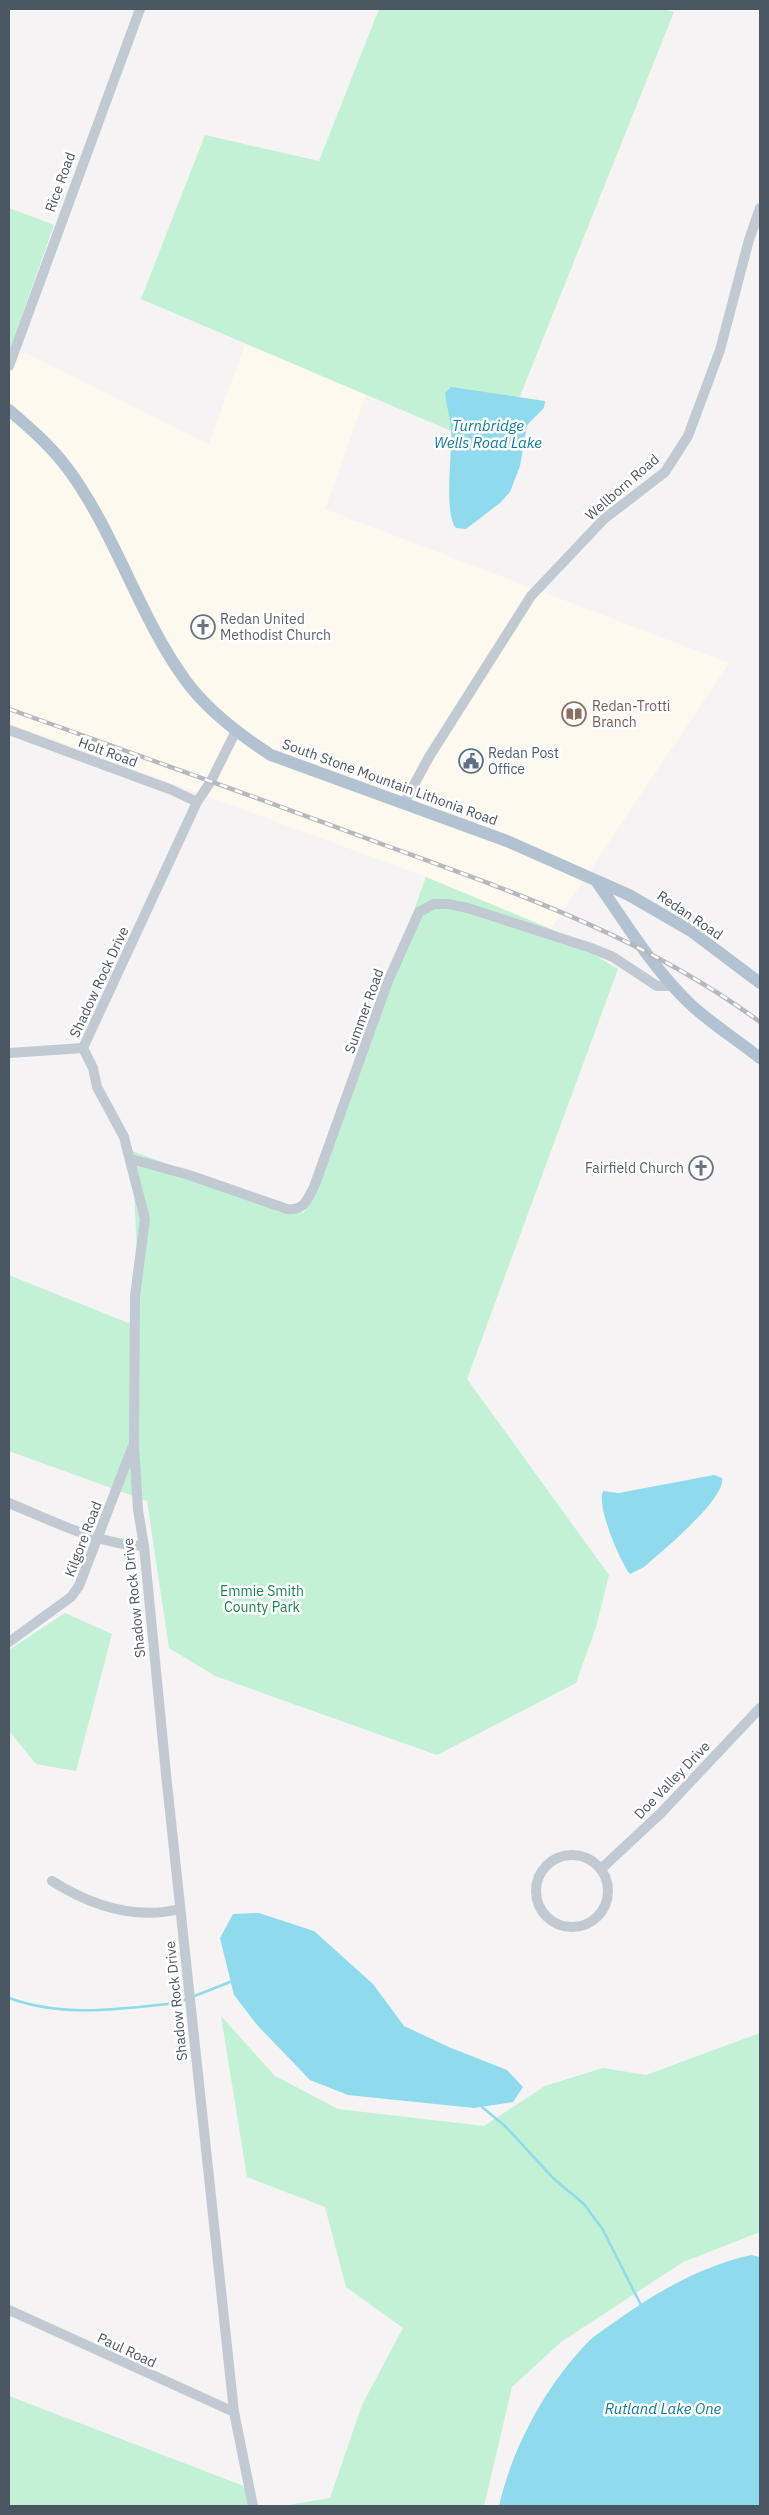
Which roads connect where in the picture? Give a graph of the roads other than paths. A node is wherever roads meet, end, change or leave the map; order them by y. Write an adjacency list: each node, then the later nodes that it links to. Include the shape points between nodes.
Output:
1 (140, 9): 3 (street, Rice Road)
2 (760, 208): 8 (street, Wellborn Road, via 720,350 688,436 665,472 604,519 531,596 429,757)
3 (9, 366)
4 (9, 410): 6 (main road, South Stone Mountain Lithonia Road, via 34,430 68,469 95,513 158,637 186,681)
5 (9, 730): 7 (street, Holt Road)
6 (236, 731): 7 (street, Shadow Rock Drive); 8 (main road, South Stone Mountain Lithonia Road, via 271,755)
7 (197, 802): 12 (street, Shadow Rock Drive)
8 (404, 803): 9 (main road, South Stone Mountain Lithonia Road, via 507,841)
9 (597, 882): 10 (main road, Redan Road, via 629,895 691,931); 11 (main road, South Stone Mountain Lithonia Road)
10 (760, 983)
11 (673, 986): 14 (main road, South Stone Mountain Lithonia Road, via 716,1027); 15 (street, Summer Road, via 657,986 613,957 591,948 468,908 434,904 419,912 401,950 314,1187 303,1207 286,1209 189,1175)
12 (83, 1048): 13 (street); 15 (street, Shadow Rock Drive, via 93,1068 97,1088 124,1136)
13 (9, 1053)
14 (760, 1058)
15 (131, 1159): 16 (street, Shadow Rock Drive, via 146,1219 135,1296)
16 (134, 1444): 18 (street, Kilgore Road); 19 (street, Shadow Rock Drive)
17 (9, 1503): 18 (street)
18 (97, 1539): 19 (street); 20 (street, Kilgore Road, via 82,1580 71,1597)
19 (144, 1546): 24 (street, Shadow Rock Drive)
20 (9, 1642)
21 (760, 1708): 22 (street, Doe Valley Drive, via 661,1813)
22 (601, 1869): 22 (street, via 592,1860 569,1854 547,1864 536,1888 541,1910 559,1925 583,1926 594,1920 607,1900 608,1888)
23 (52, 1881): 24 (street, via 103,1905 134,1912 160,1914)
24 (180, 1909): 26 (street, Shadow Rock Drive)
25 (9, 2310): 26 (street, Paul Road)
26 (234, 2412): 27 (street, Shadow Rock Drive)
27 (253, 2506)

